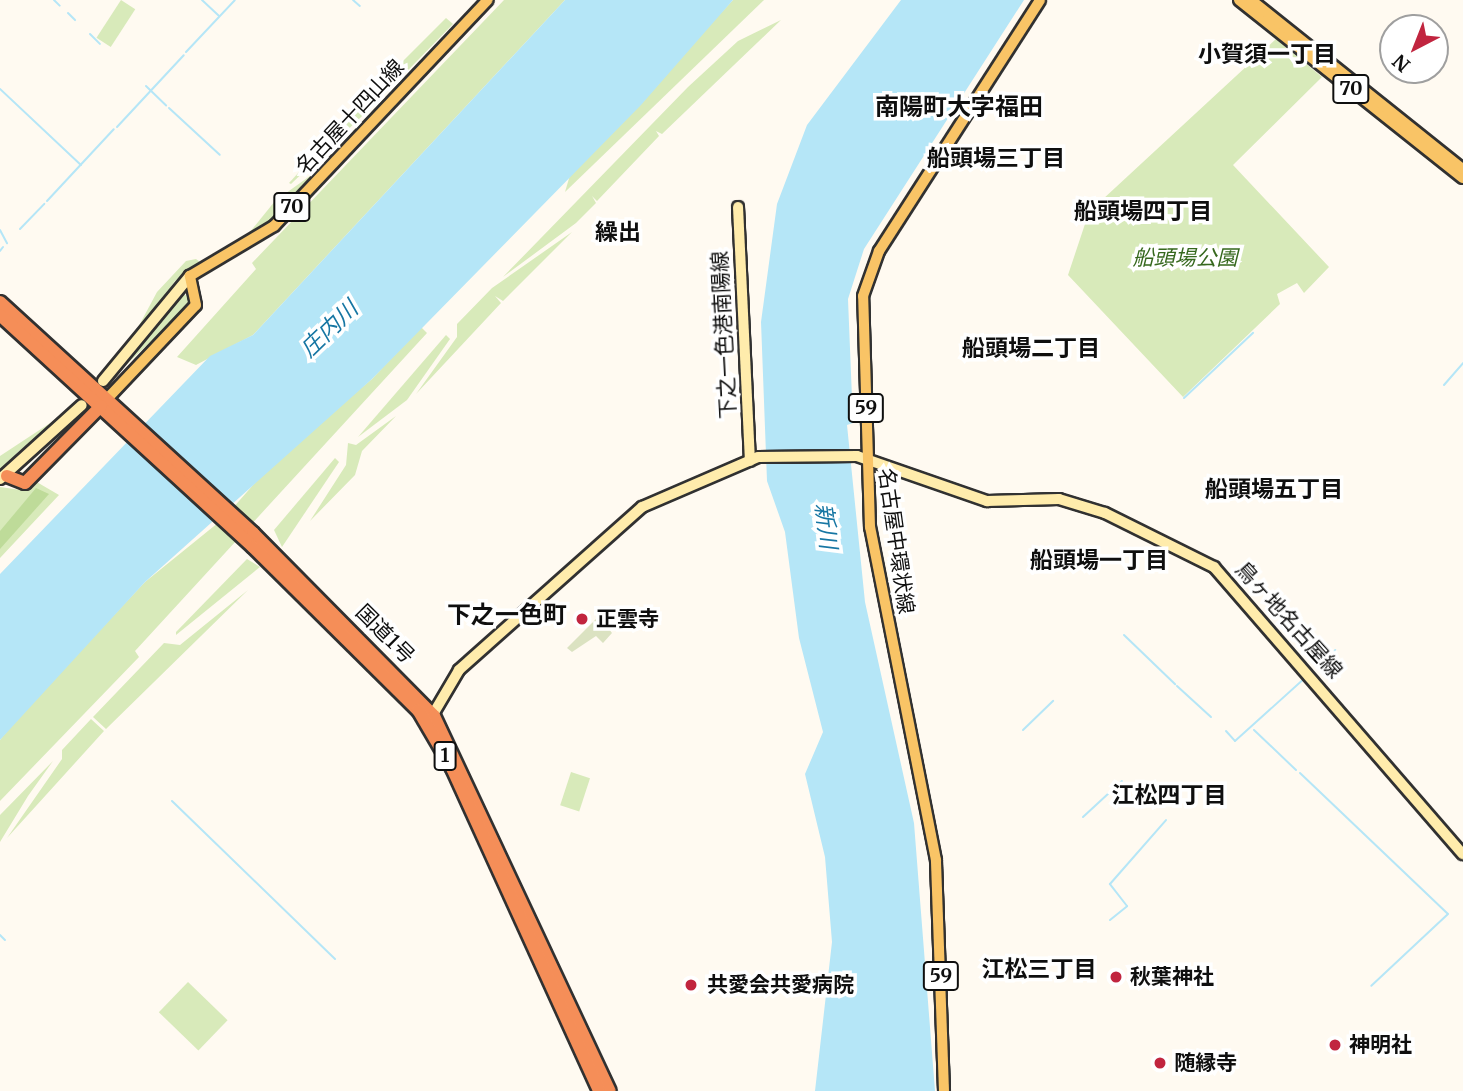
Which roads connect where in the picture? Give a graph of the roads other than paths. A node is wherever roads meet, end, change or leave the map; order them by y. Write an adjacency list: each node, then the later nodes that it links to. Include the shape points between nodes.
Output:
1 (488, 0): 8 (main road, 名古屋十四山線 / 70, via 274,226)
2 (1040, 0): 15 (main road, 名古屋中環状線 / 59, via 954,129 866,279 860,341)
3 (1239, 0): 6 (main road, 70)
4 (1251, 0): 5 (main road, 70)
5 (1463, 169)
6 (1463, 178)
7 (738, 207): 16 (main road, 下之一色港南陽線)
8 (190, 276): 12 (main road); 14 (main road, via 196,305)
9 (0, 302): 11 (highway, 国道1号 / 1)
10 (0, 316): 11 (highway, 国道1号 / 1)
11 (46, 350): 14 (highway, 国道1号 / 1)
12 (103, 381)
13 (82, 405): 17 (main road)
14 (108, 406): 17 (highway, via 25,483); 18 (highway, 国道1号 / 1, via 272,558)
15 (861, 456): 16 (main road, 鳥ヶ地名古屋線); 19 (main road, 鳥ヶ地名古屋線, via 987,501 1055,499 1105,513 1214,567); 22 (main road, 名古屋中環状線 / 59, via 870,527 936,860)
16 (754, 459): 18 (main road, 鳥ヶ地名古屋線, via 642,507 459,670)
17 (4, 478)
18 (430, 720): 20 (highway, 国道1号 / 1); 21 (highway, 国道1号 / 1)
19 (1463, 854)
20 (599, 1091)
21 (610, 1091)
22 (944, 1091)

